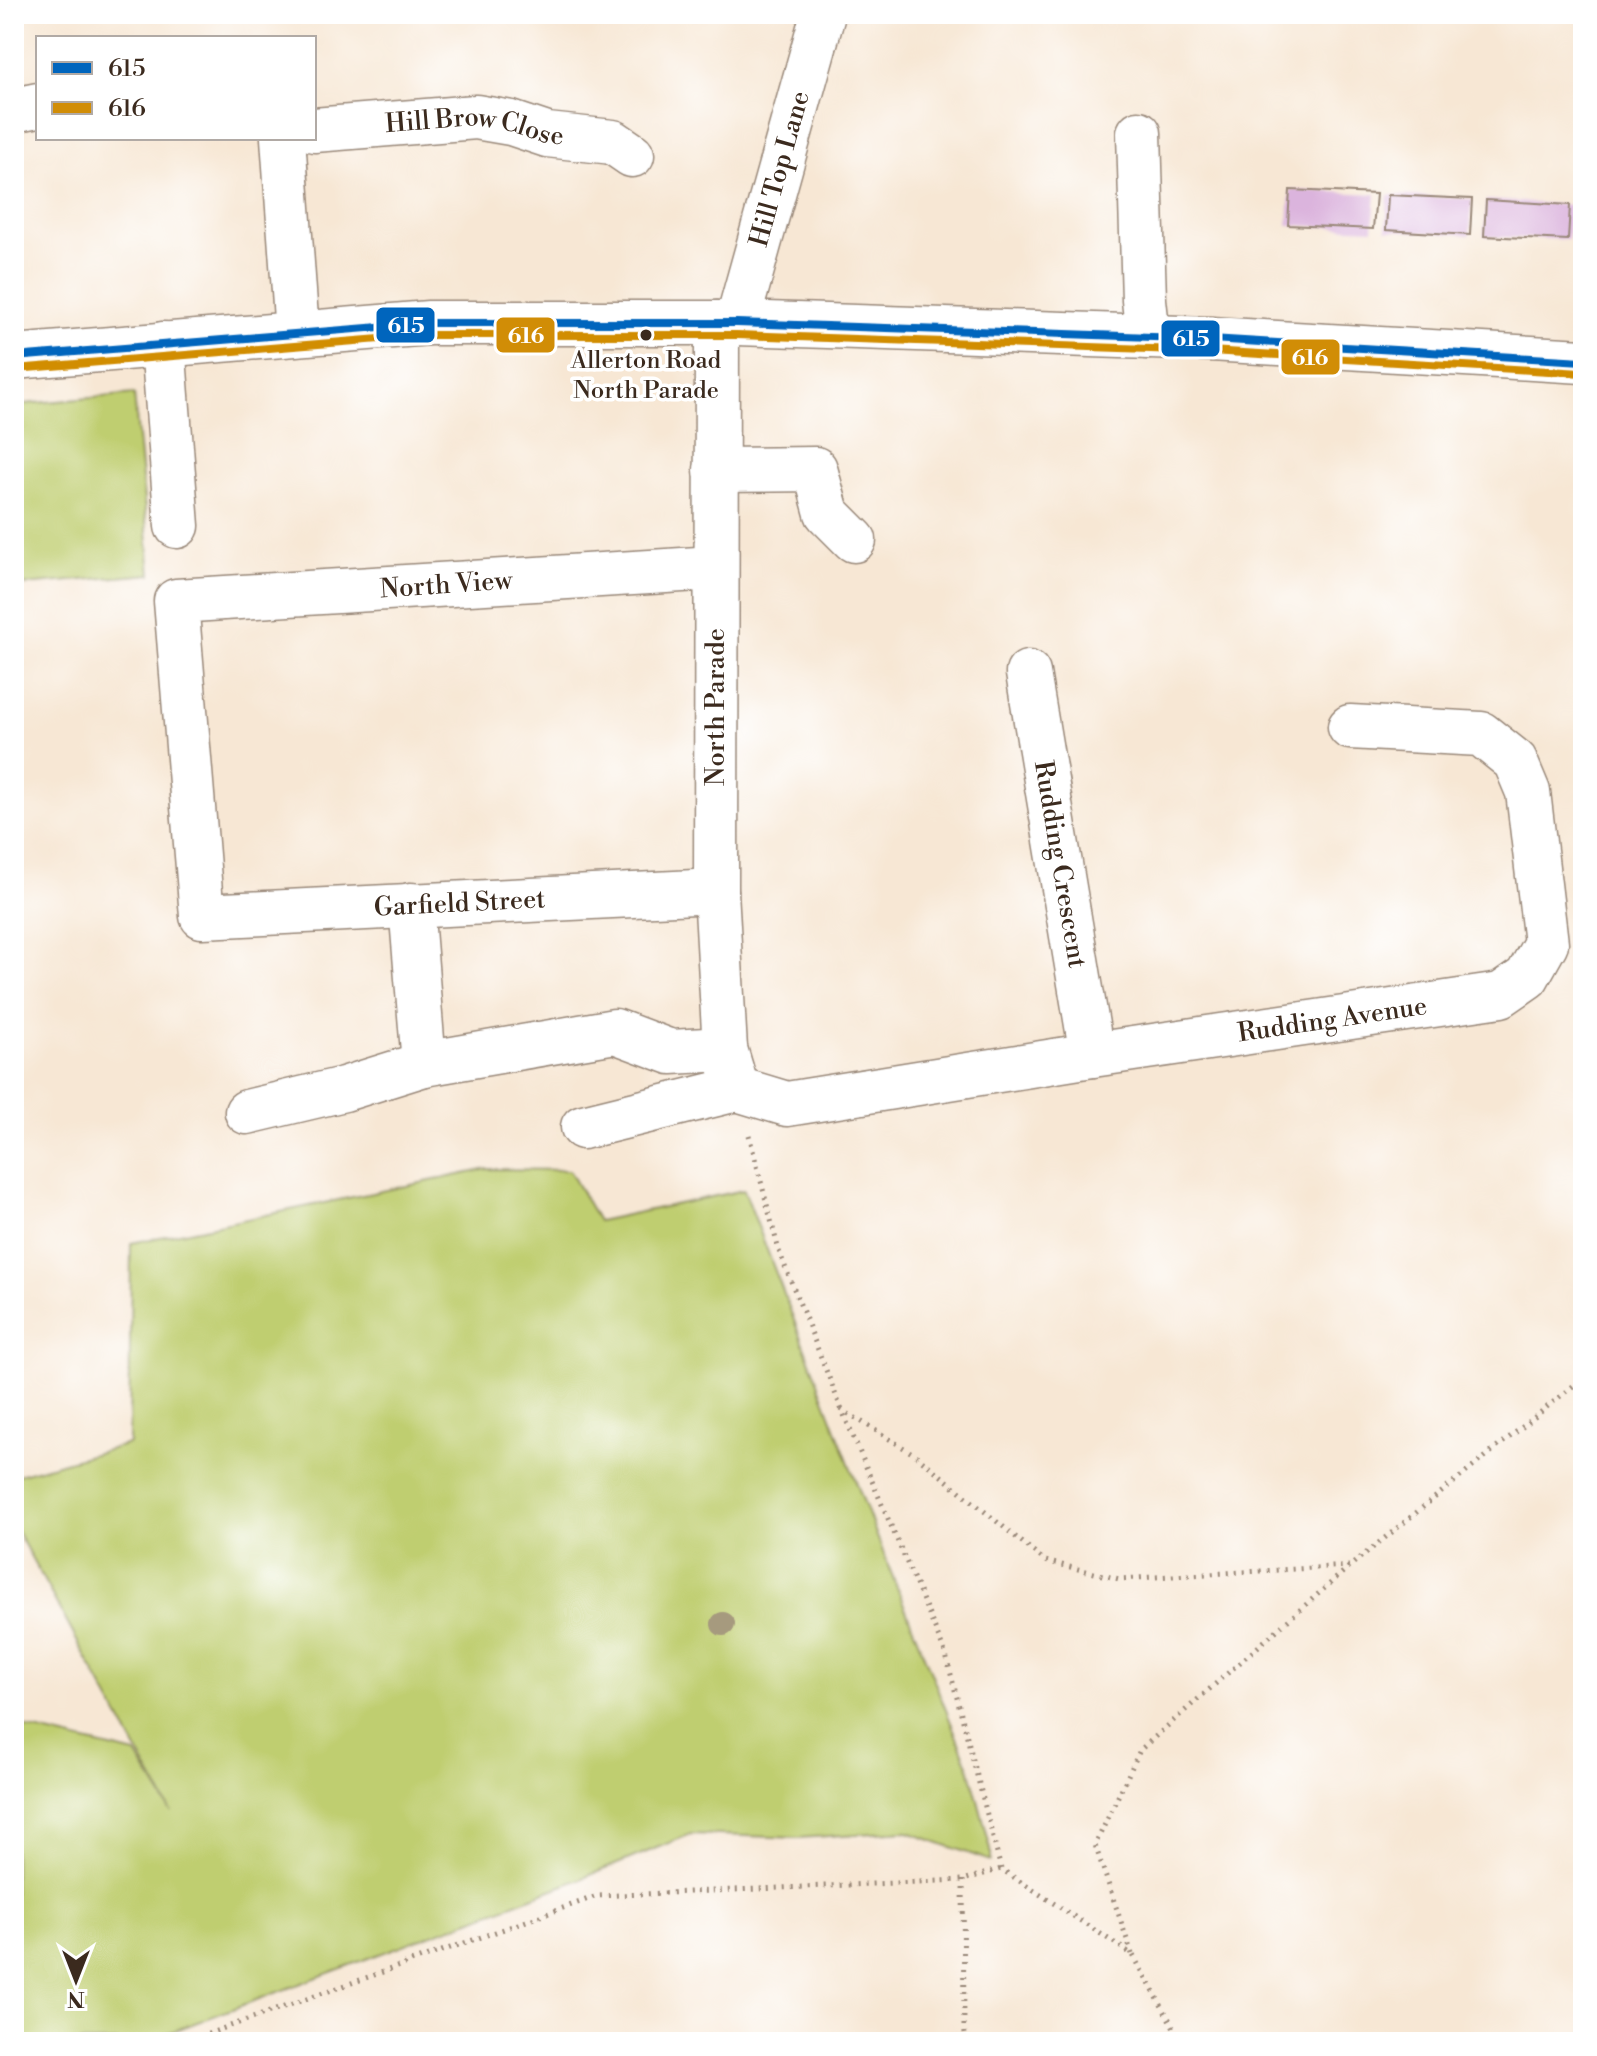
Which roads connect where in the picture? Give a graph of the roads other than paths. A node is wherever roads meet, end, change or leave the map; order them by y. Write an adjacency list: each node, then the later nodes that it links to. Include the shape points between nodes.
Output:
1 (823, 14): 8 (street, Hill Top Lane)
2 (36, 105): 3 (street)
3 (14, 110)
4 (316, 130): 7 (street, Hill Brow Close, via 476,117 547,135 613,142)
5 (1139, 133): 10 (street)
6 (283, 140): 9 (street)
7 (632, 155)
8 (727, 323): 9 (street, via 429,323); 10 (street); 14 (street, North Parade)
9 (297, 333): 11 (street)
10 (1148, 337): 13 (street)
11 (163, 344): 12 (street); 15 (street)
12 (14, 357)
13 (1583, 361)
14 (716, 470): 16 (street, via 815,469 827,513); 17 (street, North Parade)
15 (177, 526)
16 (854, 540)
17 (715, 568): 20 (street, North Parade); 22 (street, North View, via 176,601)
18 (1028, 673): 23 (street, Rudding Crescent)
19 (1350, 727): 23 (street, Rudding Avenue, via 1481,734 1515,761 1528,792 1546,943 1527,977 1501,995)
20 (716, 891): 21 (street, Garfield Street); 25 (street, North Parade)
21 (411, 905): 22 (street, Garfield Street); 24 (street)
22 (202, 916)
23 (1092, 1055): 25 (street, Rudding Avenue, via 787,1104)
24 (424, 1064): 25 (street, via 615,1031); 26 (street)
25 (731, 1069): 27 (street)
26 (247, 1112)
27 (583, 1127)

